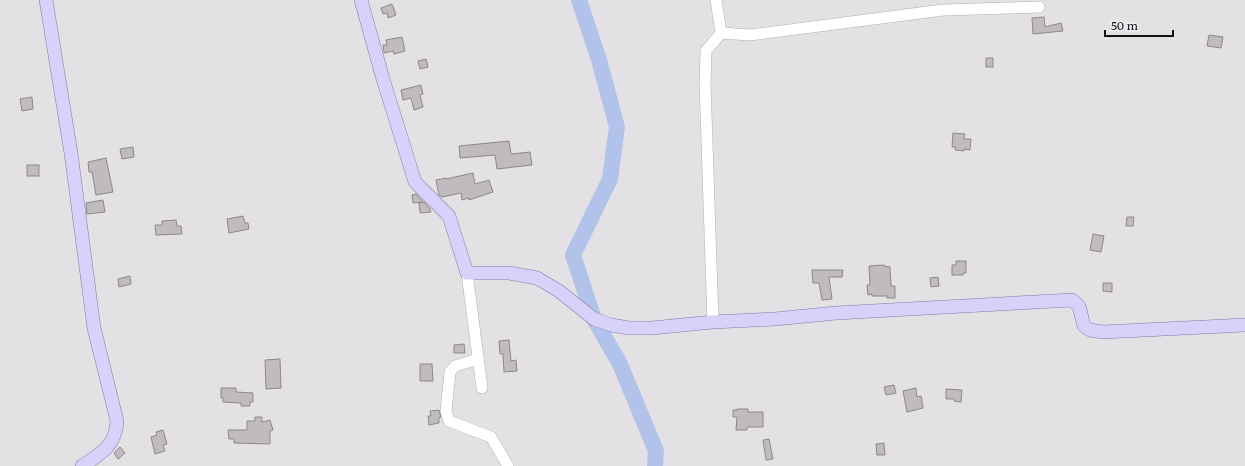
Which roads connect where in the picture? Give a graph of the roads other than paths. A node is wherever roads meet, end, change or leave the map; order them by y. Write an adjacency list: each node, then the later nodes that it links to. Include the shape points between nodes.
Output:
1 (46, 0): 11 (main road, via 71,153 94,328 117,421 114,438 109,445 97,457)
2 (361, 0): 6 (main road, via 415,182 449,216)
3 (716, 0): 5 (street)
4 (1039, 7): 5 (street, via 943,10 750,35)
5 (721, 33): 7 (street, via 706,51)
6 (467, 273): 7 (main road, via 509,273 537,278 559,291 594,319 611,325 652,328); 9 (street)
7 (713, 322): 8 (main road, via 1072,300 1079,306 1084,326 1090,330 1103,332)
8 (1245, 325)
9 (478, 359): 10 (street); 12 (street, via 455,366 450,372 446,411 448,420 491,438)
10 (482, 388)
11 (82, 466)
12 (508, 466)

